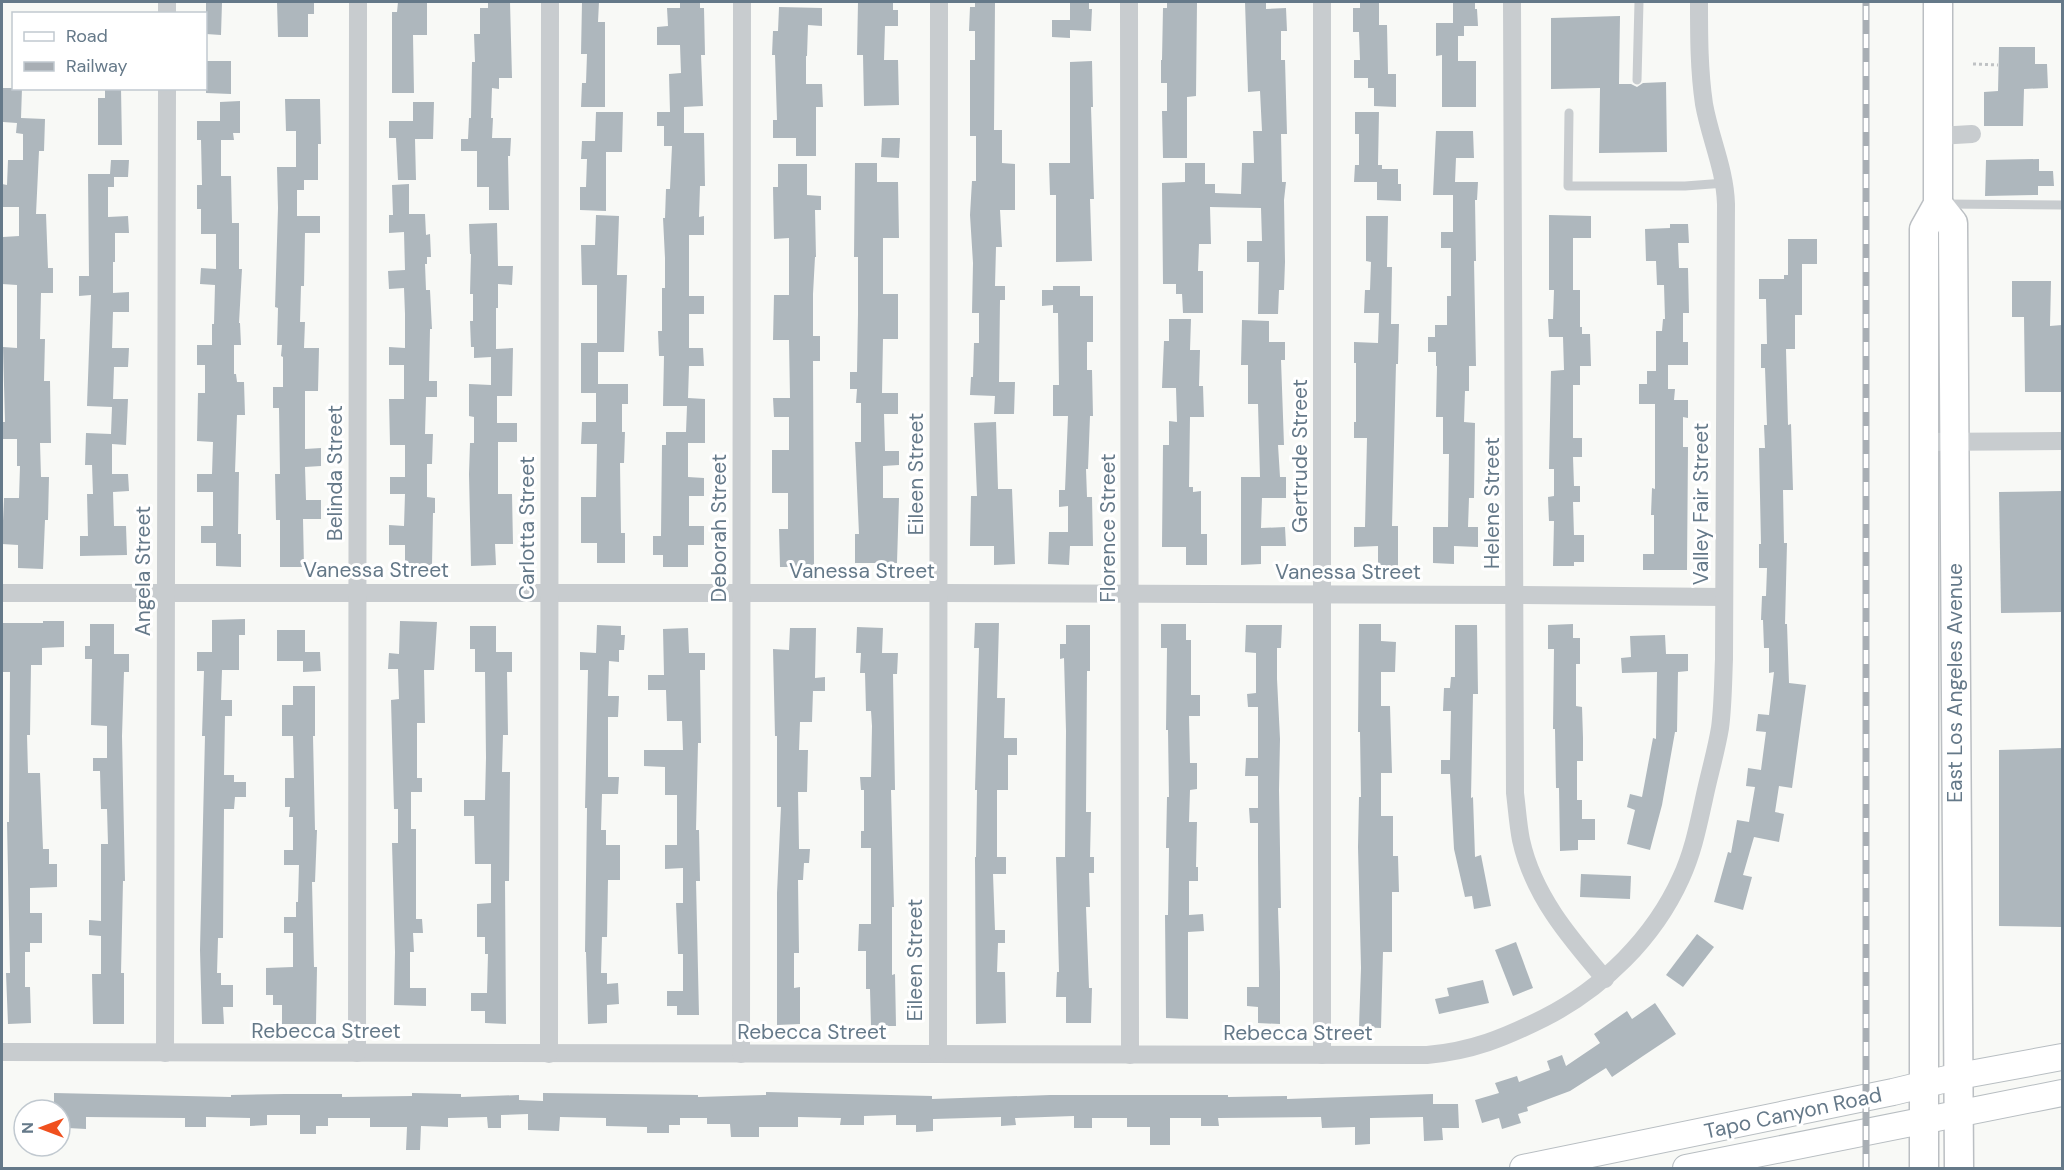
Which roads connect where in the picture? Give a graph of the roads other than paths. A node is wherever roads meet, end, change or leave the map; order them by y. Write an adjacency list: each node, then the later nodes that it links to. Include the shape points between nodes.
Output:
1 (358, 2): 24 (street, Belinda Street)
2 (550, 2): 25 (street, Carlotta Street)
3 (742, 2): 26 (street, Deborah Street)
4 (939, 2): 27 (street, Eileen Street)
5 (1129, 2): 28 (street, Florence Street)
6 (1322, 2): 29 (street, Gertrude Street)
7 (1512, 2): 30 (street, Helene Street)
8 (1639, 2): 11 (lane)
9 (1699, 2): 16 (street, Valley Fair Street, via 1705,105)
10 (1938, 2): 15 (main road, East Los Angeles Avenue)
11 (1637, 80)
12 (166, 90): 22 (street, Angela Street)
13 (1569, 112): 16 (lane, via 1568,186)
14 (1972, 134): 15 (street)
15 (1938, 136): 17 (main road, East Los Angeles Avenue)
16 (1725, 183): 31 (street, Valley Fair Street)
17 (1938, 204): 18 (lane); 20 (main road, East Los Angeles Avenue, via 1924,229); 21 (main road, East Los Angeles Avenue, via 1953,223)
18 (2062, 205)
19 (2062, 441): 21 (street)
20 (1923, 442): 21 (street); 43 (main road, East Los Angeles Avenue)
21 (1954, 442): 42 (main road, East Los Angeles Avenue)
22 (166, 592): 23 (street, Vanessa Street); 24 (street, Vanessa Street); 34 (street, Angela Street)
23 (2, 593)
24 (358, 593): 25 (street, Vanessa Street); 35 (street, Belinda Street)
25 (550, 593): 26 (street, Vanessa Street); 36 (street, Carlotta Street)
26 (741, 593): 27 (street, Vanessa Street); 37 (street, Deborah Street)
27 (939, 593): 28 (street, Vanessa Street); 38 (street, Eileen Street)
28 (1130, 594): 29 (street, Vanessa Street); 39 (street, Florence Street)
29 (1322, 595): 30 (street, Vanessa Street); 40 (street, Gertrude Street)
30 (1515, 595): 31 (street, Vanessa Street); 32 (street, Helene Street, via 1515,793 1522,841 1548,906)
31 (1723, 597): 32 (street, Valley Fair Street, via 1720,726 1695,843 1681,879 1658,918)
32 (1605, 979): 40 (street, Rebecca Street, via 1551,1015 1480,1046 1427,1055)
33 (2, 1052): 34 (street, Rebecca Street)
34 (165, 1053): 35 (street, Rebecca Street)
35 (357, 1053): 36 (street, Rebecca Street)
36 (549, 1054): 37 (street, Rebecca Street)
37 (741, 1054): 38 (street, Rebecca Street)
38 (938, 1054): 39 (street, Rebecca Street)
39 (1130, 1055): 40 (street, Rebecca Street)
40 (1322, 1055)
41 (2062, 1057): 42 (main road, Tapo Canyon Road)
42 (1959, 1076): 43 (main road, Tapo Canyon Road); 45 (main road, East Los Angeles Avenue)
43 (1923, 1085): 46 (main road, East Los Angeles Avenue); 47 (main road, Tapo Canyon Road)
44 (2062, 1093): 45 (main road, Tapo Canyon Road)
45 (1959, 1113): 46 (main road, Tapo Canyon Road); 50 (main road, East Los Angeles Avenue)
46 (1923, 1120): 48 (main road, Tapo Canyon Road); 49 (main road, East Los Angeles Avenue)
47 (1523, 1168)
48 (1686, 1168)
49 (1924, 1168)
50 (1959, 1168)

